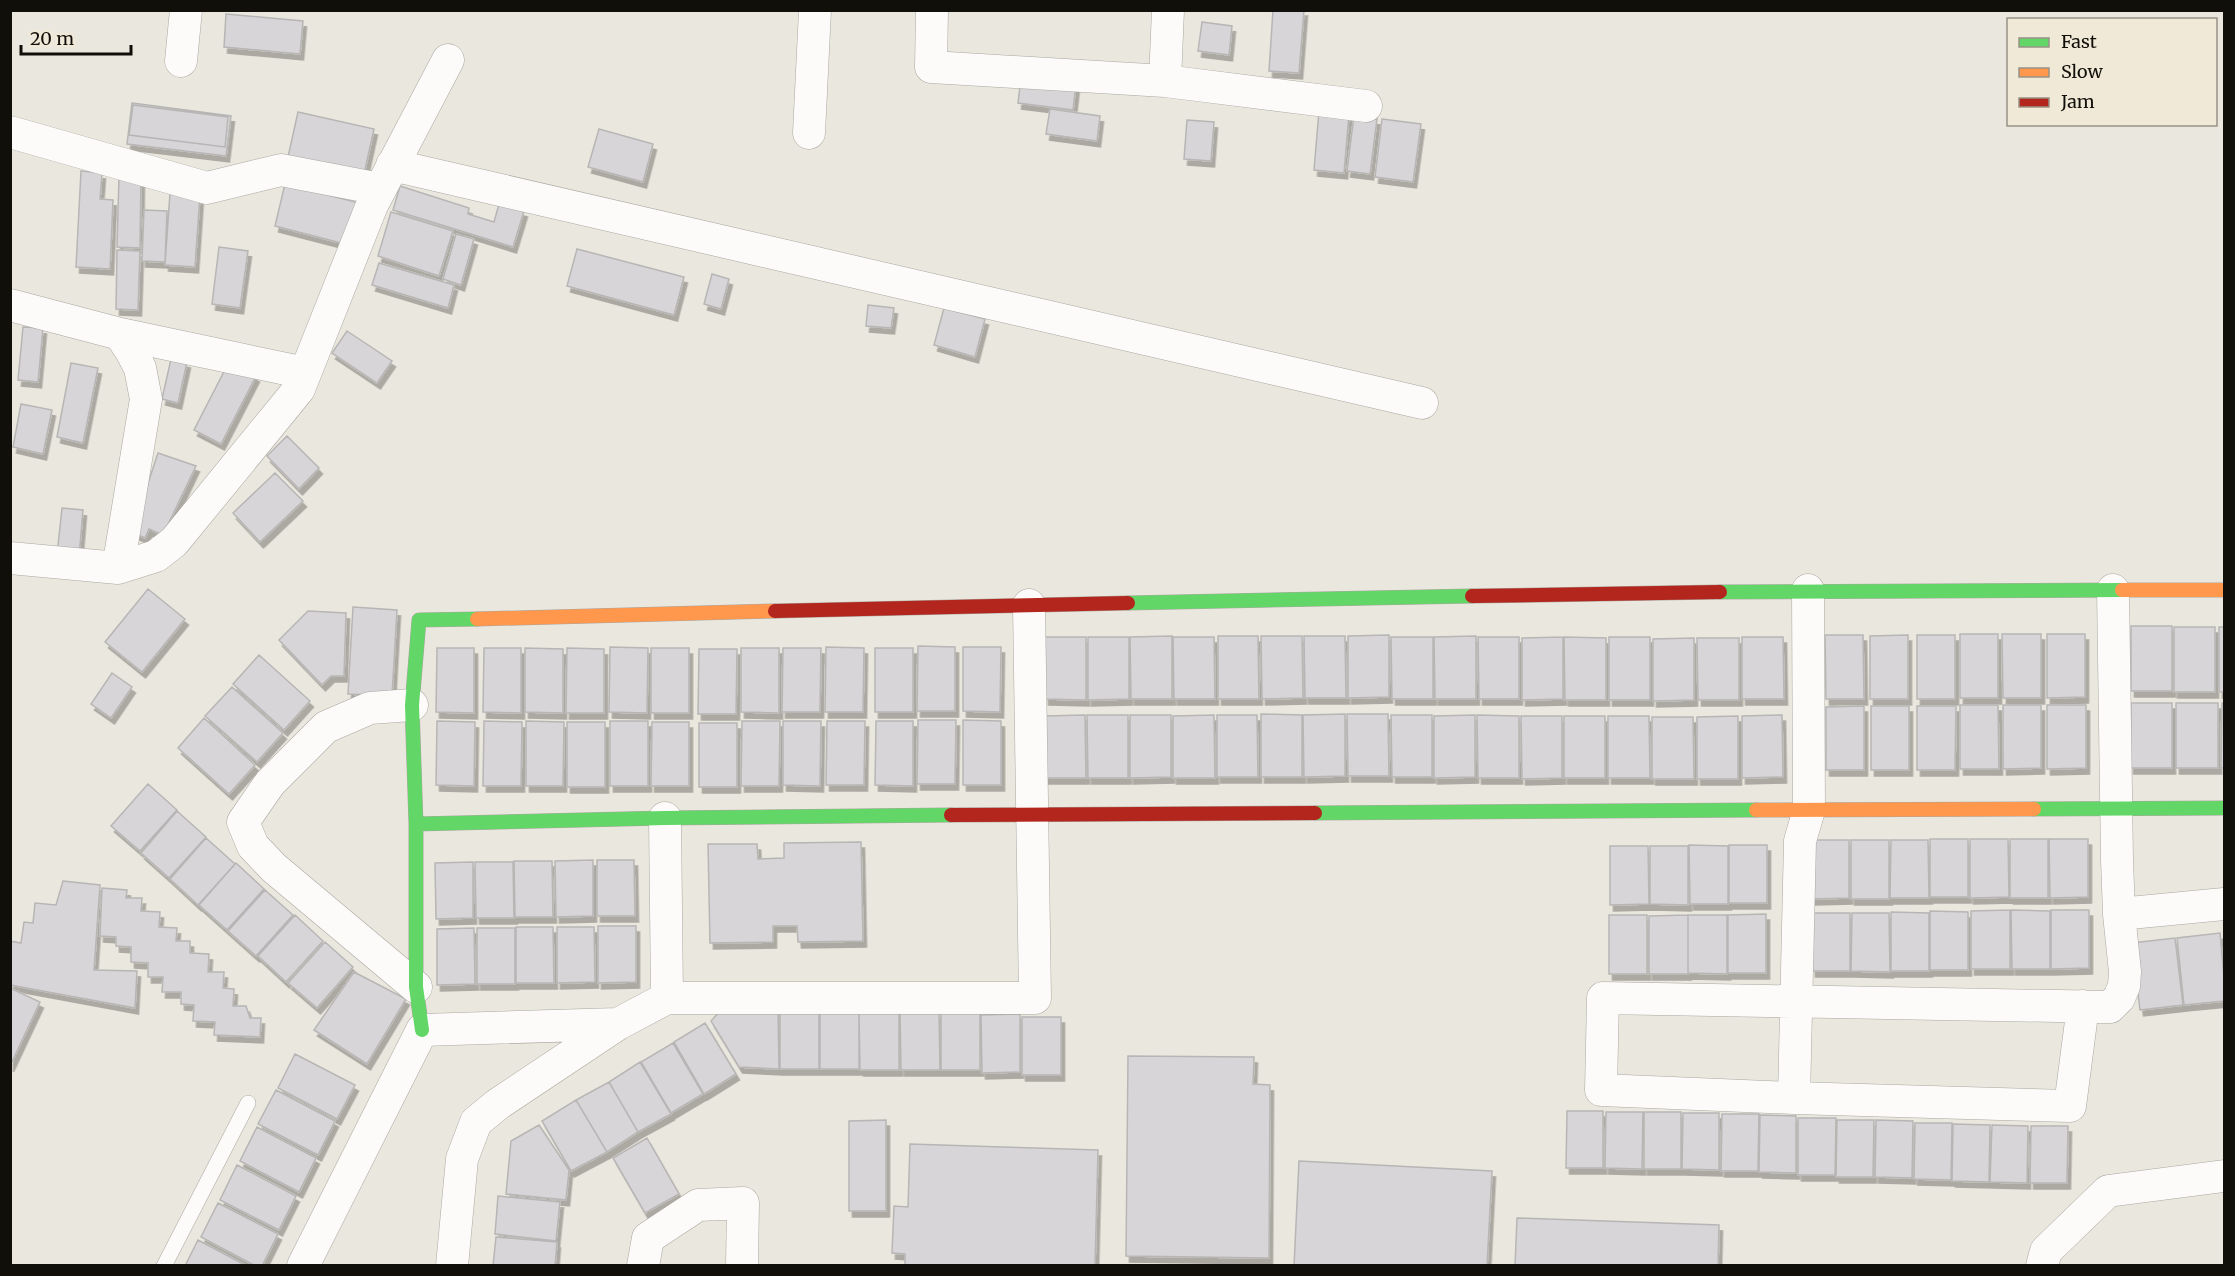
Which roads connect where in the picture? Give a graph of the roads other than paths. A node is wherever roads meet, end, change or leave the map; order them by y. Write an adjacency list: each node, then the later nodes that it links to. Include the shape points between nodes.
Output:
1 (186, 10): 6 (street)
2 (815, 10): 10 (street)
3 (932, 10): 7 (street, via 931,67)
4 (1168, 10): 7 (street)
5 (448, 60): 11 (street)
6 (181, 62)
7 (1165, 81): 8 (street)
8 (1366, 106)
9 (10, 132): 11 (street, via 207,188 281,170)
10 (809, 133)
11 (386, 177): 14 (street); 15 (street)
12 (10, 305): 13 (street)
13 (120, 334): 14 (street); 17 (street, via 140,368 146,399)
14 (305, 373): 17 (street, via 299,389 174,542 156,556)
15 (1422, 403)
16 (10, 558): 17 (street)
17 (118, 568)
18 (1808, 590): 19 (street); 21 (street); 25 (street)
19 (2113, 590): 20 (street); 23 (street)
20 (2224, 590)
21 (1029, 605): 22 (street, via 418,620); 26 (street)
22 (412, 705): 28 (street); 31 (street, via 370,708 326,727 270,783 243,822 253,846 274,868)
23 (2116, 808): 24 (street); 25 (street); 30 (street)
24 (2224, 808)
25 (1809, 810): 26 (street); 33 (street, via 1800,841)
26 (1033, 814): 27 (street); 32 (street, via 1035,998)
27 (665, 818): 28 (street); 32 (street)
28 (417, 825): 31 (street)
29 (2224, 904): 30 (street)
30 (2119, 914): 34 (street, via 2124,986 2110,1007)
31 (416, 987): 36 (street)
32 (667, 998): 35 (street)
33 (1796, 1002): 34 (street); 37 (street); 37 (street, via 1603,998 1601,1090)
34 (2083, 1006): 37 (street, via 2070,1106)
35 (618, 1024): 36 (street); 42 (street, via 476,1122 462,1160)
36 (422, 1029): 41 (street)
37 (1794, 1098)
38 (248, 1103): 40 (lane)
39 (2224, 1176): 45 (street, via 2108,1191 2046,1251)
40 (164, 1266)
41 (303, 1266)
42 (452, 1266)
43 (643, 1266): 44 (street, via 648,1238 698,1205 743,1203)
44 (742, 1266)
45 (2042, 1266)

